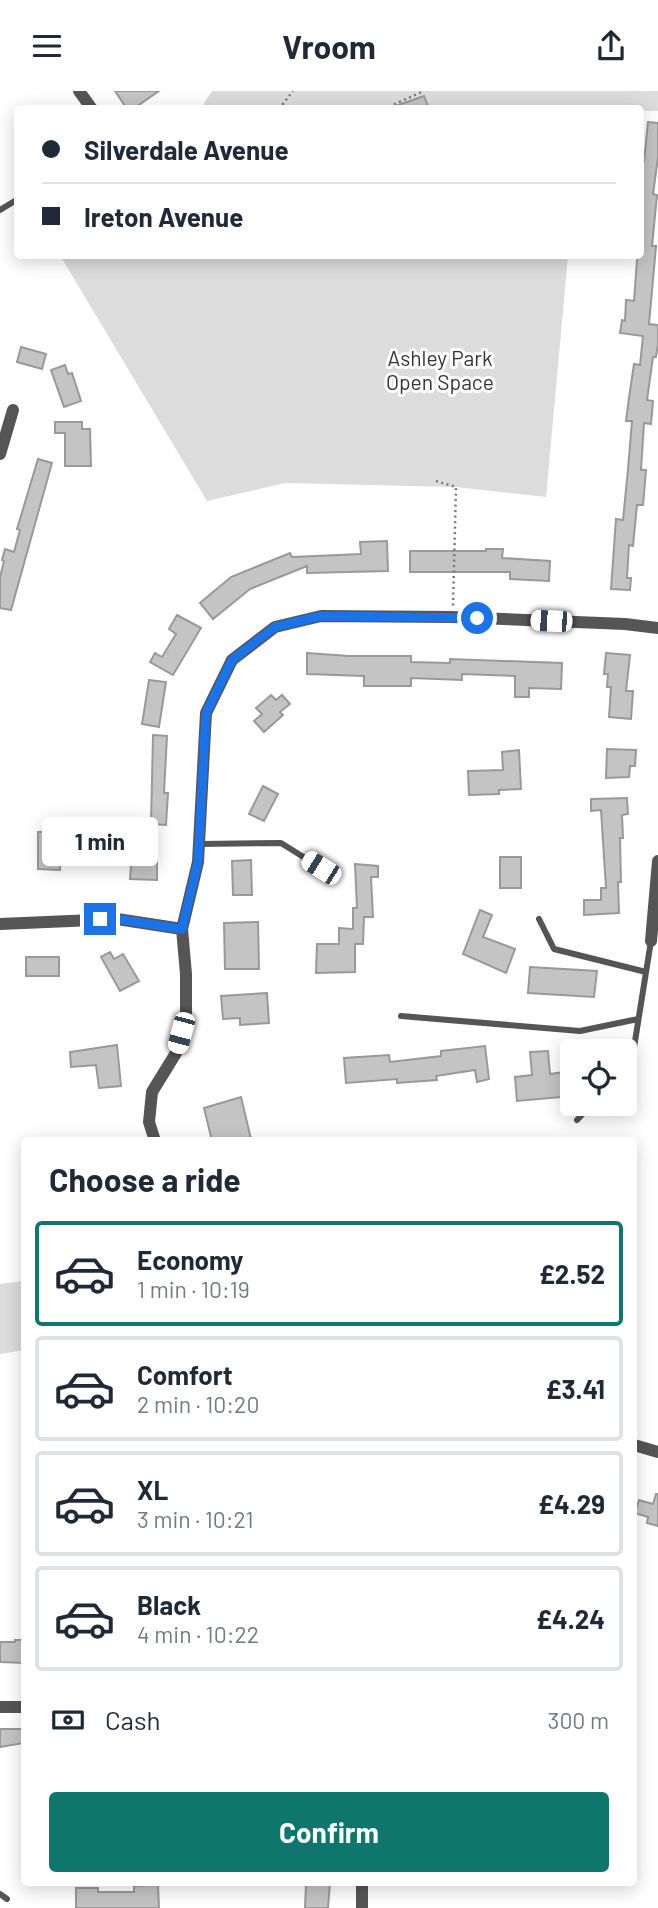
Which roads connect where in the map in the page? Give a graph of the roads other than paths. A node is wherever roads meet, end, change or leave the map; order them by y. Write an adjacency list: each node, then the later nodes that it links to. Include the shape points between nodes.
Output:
1 (13, 410): 2 (street)
2 (0, 454)
3 (658, 628): 4 (street, via 452,617 321,616 275,627 232,660 206,713)
4 (200, 844): 6 (lane, via 281,843); 10 (street)
5 (658, 861): 7 (street)
6 (321, 868)
7 (656, 904): 11 (street)
8 (539, 919): 12 (lane, via 554,949)
9 (0, 924): 10 (street, via 117,919)
10 (182, 929): 18 (street, via 186,1013 176,1052 152,1092 149,1122)
11 (651, 941): 12 (lane)
12 (646, 972): 14 (lane)
13 (401, 1016): 14 (lane, via 580,1031)
14 (638, 1019): 15 (lane)
15 (635, 1039)
16 (581, 1116): 17 (lane)
17 (577, 1120)
18 (154, 1137)
19 (637, 1446): 20 (street)
20 (658, 1452)
21 (0, 1707): 22 (street)
22 (21, 1707)
23 (362, 1886): 26 (street)
24 (0, 1894): 25 (lane)
25 (7, 1899)
26 (362, 1908)

